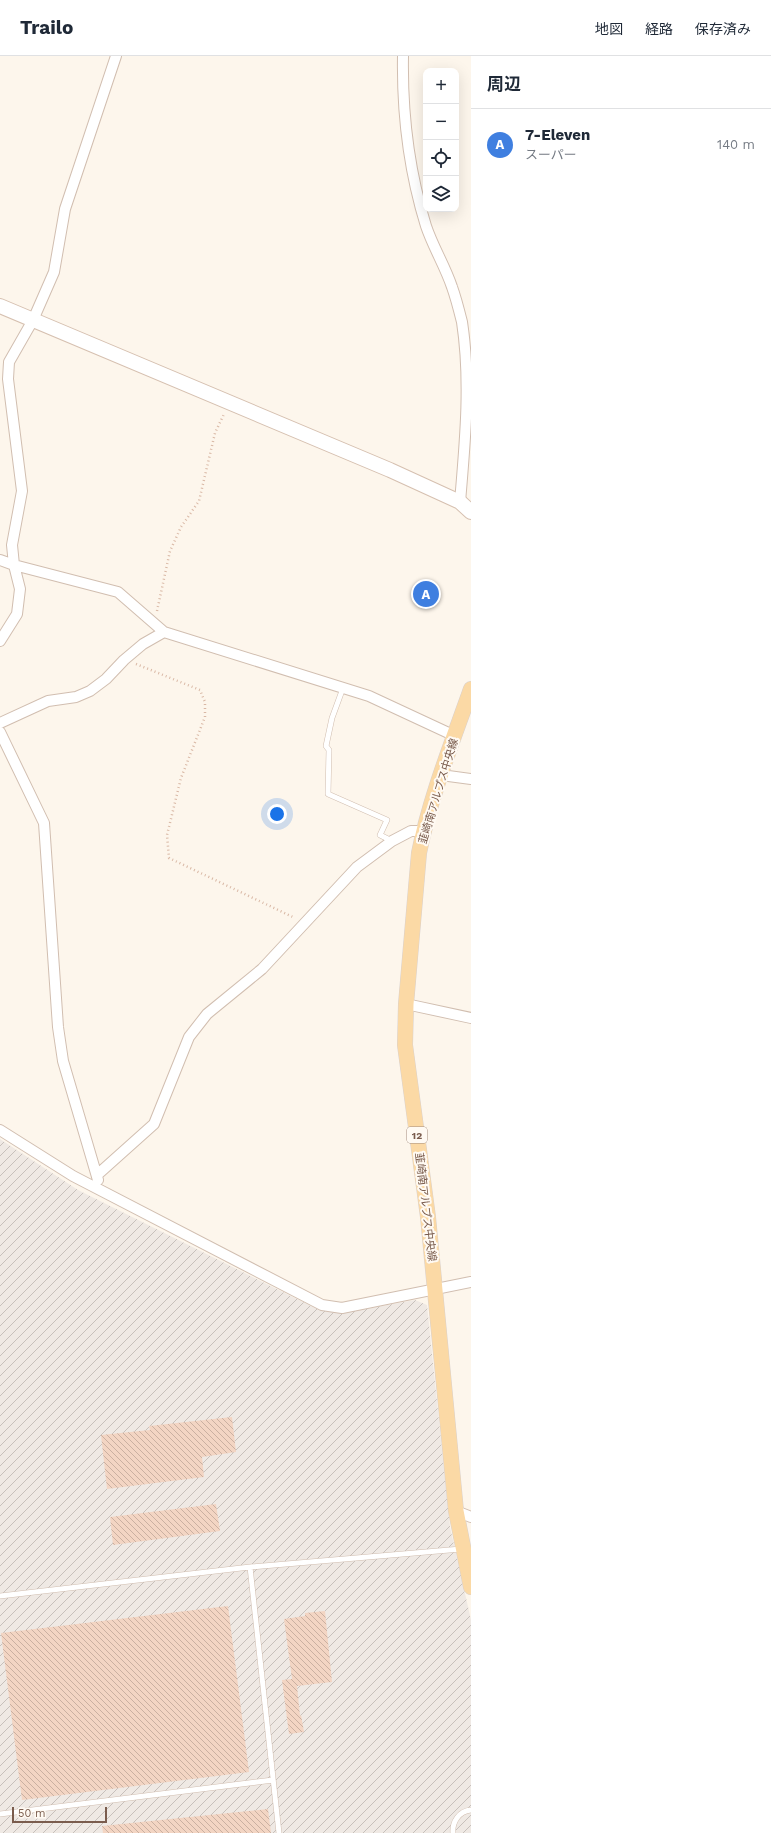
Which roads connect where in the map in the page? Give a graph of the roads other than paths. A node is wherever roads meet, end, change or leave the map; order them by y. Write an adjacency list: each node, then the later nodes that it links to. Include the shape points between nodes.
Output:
1 (116, 56): 4 (street, via 65,209 54,272)
2 (403, 56): 5 (street, via 402,94 409,151 418,195 426,227 452,287 462,323 468,367 469,406)
3 (0, 306): 4 (street)
4 (33, 320): 5 (street); 8 (street, via 9,362 8,379 22,491 12,545)
5 (460, 502): 6 (street)
6 (471, 512)
7 (0, 560): 8 (street)
8 (14, 565): 9 (street, via 118,592); 10 (street, via 20,589 17,614)
9 (164, 632): 11 (street); 13 (street, via 143,644 90,691 48,701)
10 (0, 641)
11 (343, 688): 15 (street, via 369,696); 19 (lane, via 332,718 326,746 329,750 328,794 387,820 380,835)
12 (471, 689): 15 (main road, 韮崎南アルプス中央線 / 12)
13 (0, 723)
14 (0, 732): 23 (street, via 44,823 58,1027 63,1060)
15 (455, 736): 16 (main road, 韮崎南アルプス中央線 / 12)
16 (441, 775): 17 (street); 18 (main road, 韮崎南アルプス中央線 / 12)
17 (471, 779)
18 (423, 831): 19 (street, via 411,832); 20 (main road, 韮崎南アルプス中央線 / 12)
19 (392, 841): 23 (street, via 357,867 262,969 207,1014 189,1037 154,1124)
20 (406, 1004): 21 (street); 26 (main road, 韮崎南アルプス中央線 / 12, via 405,1045)
21 (471, 1018)
22 (0, 1130): 24 (street)
23 (97, 1175): 24 (street)
24 (101, 1191): 26 (street, via 322,1305 342,1308)
25 (471, 1282): 26 (street)
26 (436, 1289): 27 (main road, 韮崎南アルプス中央線 / 12)
27 (456, 1511): 28 (street); 29 (main road, 韮崎南アルプス中央線 / 12)
28 (471, 1517)
29 (462, 1549): 30 (lane); 31 (main road, 韮崎南アルプス中央線 / 12)
30 (250, 1567): 32 (lane); 33 (lane)
31 (471, 1587)
32 (0, 1596)
33 (273, 1780): 35 (lane); 36 (lane)
34 (471, 1810): 37 (lane, via 460,1814)
35 (0, 1814)
36 (279, 1833)
37 (453, 1833)

